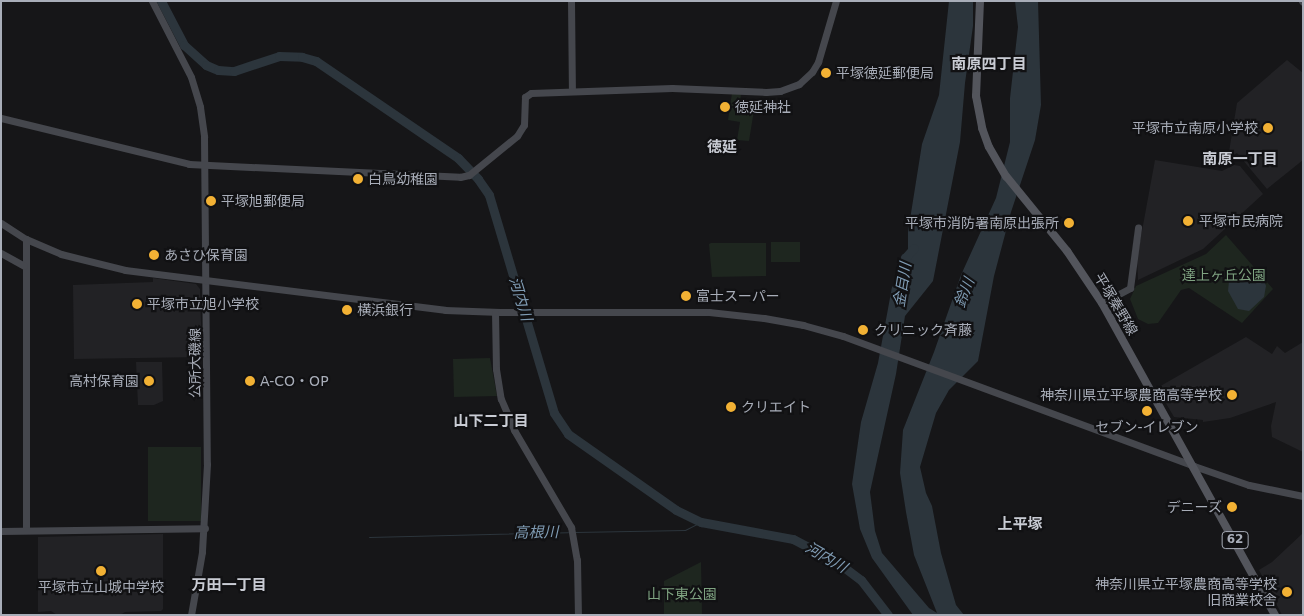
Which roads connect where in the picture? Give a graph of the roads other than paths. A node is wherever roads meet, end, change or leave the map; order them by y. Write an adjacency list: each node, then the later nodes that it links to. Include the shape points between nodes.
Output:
1 (152, 1): 7 (street, 公所大磯線, via 184,61 198,97)
2 (571, 1): 5 (street)
3 (836, 1): 5 (street, via 818,62 805,80 794,86 766,92 672,88)
4 (980, 1): 14 (main road, 平塚秦野線 / 62, via 976,96 982,128 992,153)
5 (572, 90): 7 (street, via 527,95 522,130 473,172 454,178 369,171)
6 (1, 118): 7 (street, via 189,164)
7 (205, 165): 13 (street, 公所大磯線)
8 (1, 223): 10 (street)
9 (1138, 228): 14 (street, via 1130,288)
10 (26, 239): 12 (street); 13 (street, via 101,266)
11 (1, 253): 12 (street)
12 (24, 266): 19 (street)
13 (206, 279): 15 (street, via 445,310); 18 (street, 公所大磯線)
14 (1102, 303): 16 (main road, 平塚秦野線 / 62)
15 (495, 312): 16 (street, via 668,311 741,315 803,326 865,344); 22 (street, via 496,376 501,399 514,430 571,527 578,560)
16 (1194, 466): 17 (street, via 1249,485); 23 (main road, 平塚秦野線 / 62)
17 (1303, 496)
18 (205, 528): 19 (street); 21 (street, 公所大磯線)
19 (26, 530): 20 (street)
20 (1, 531)
21 (191, 615)
22 (578, 615)
23 (1275, 615)

